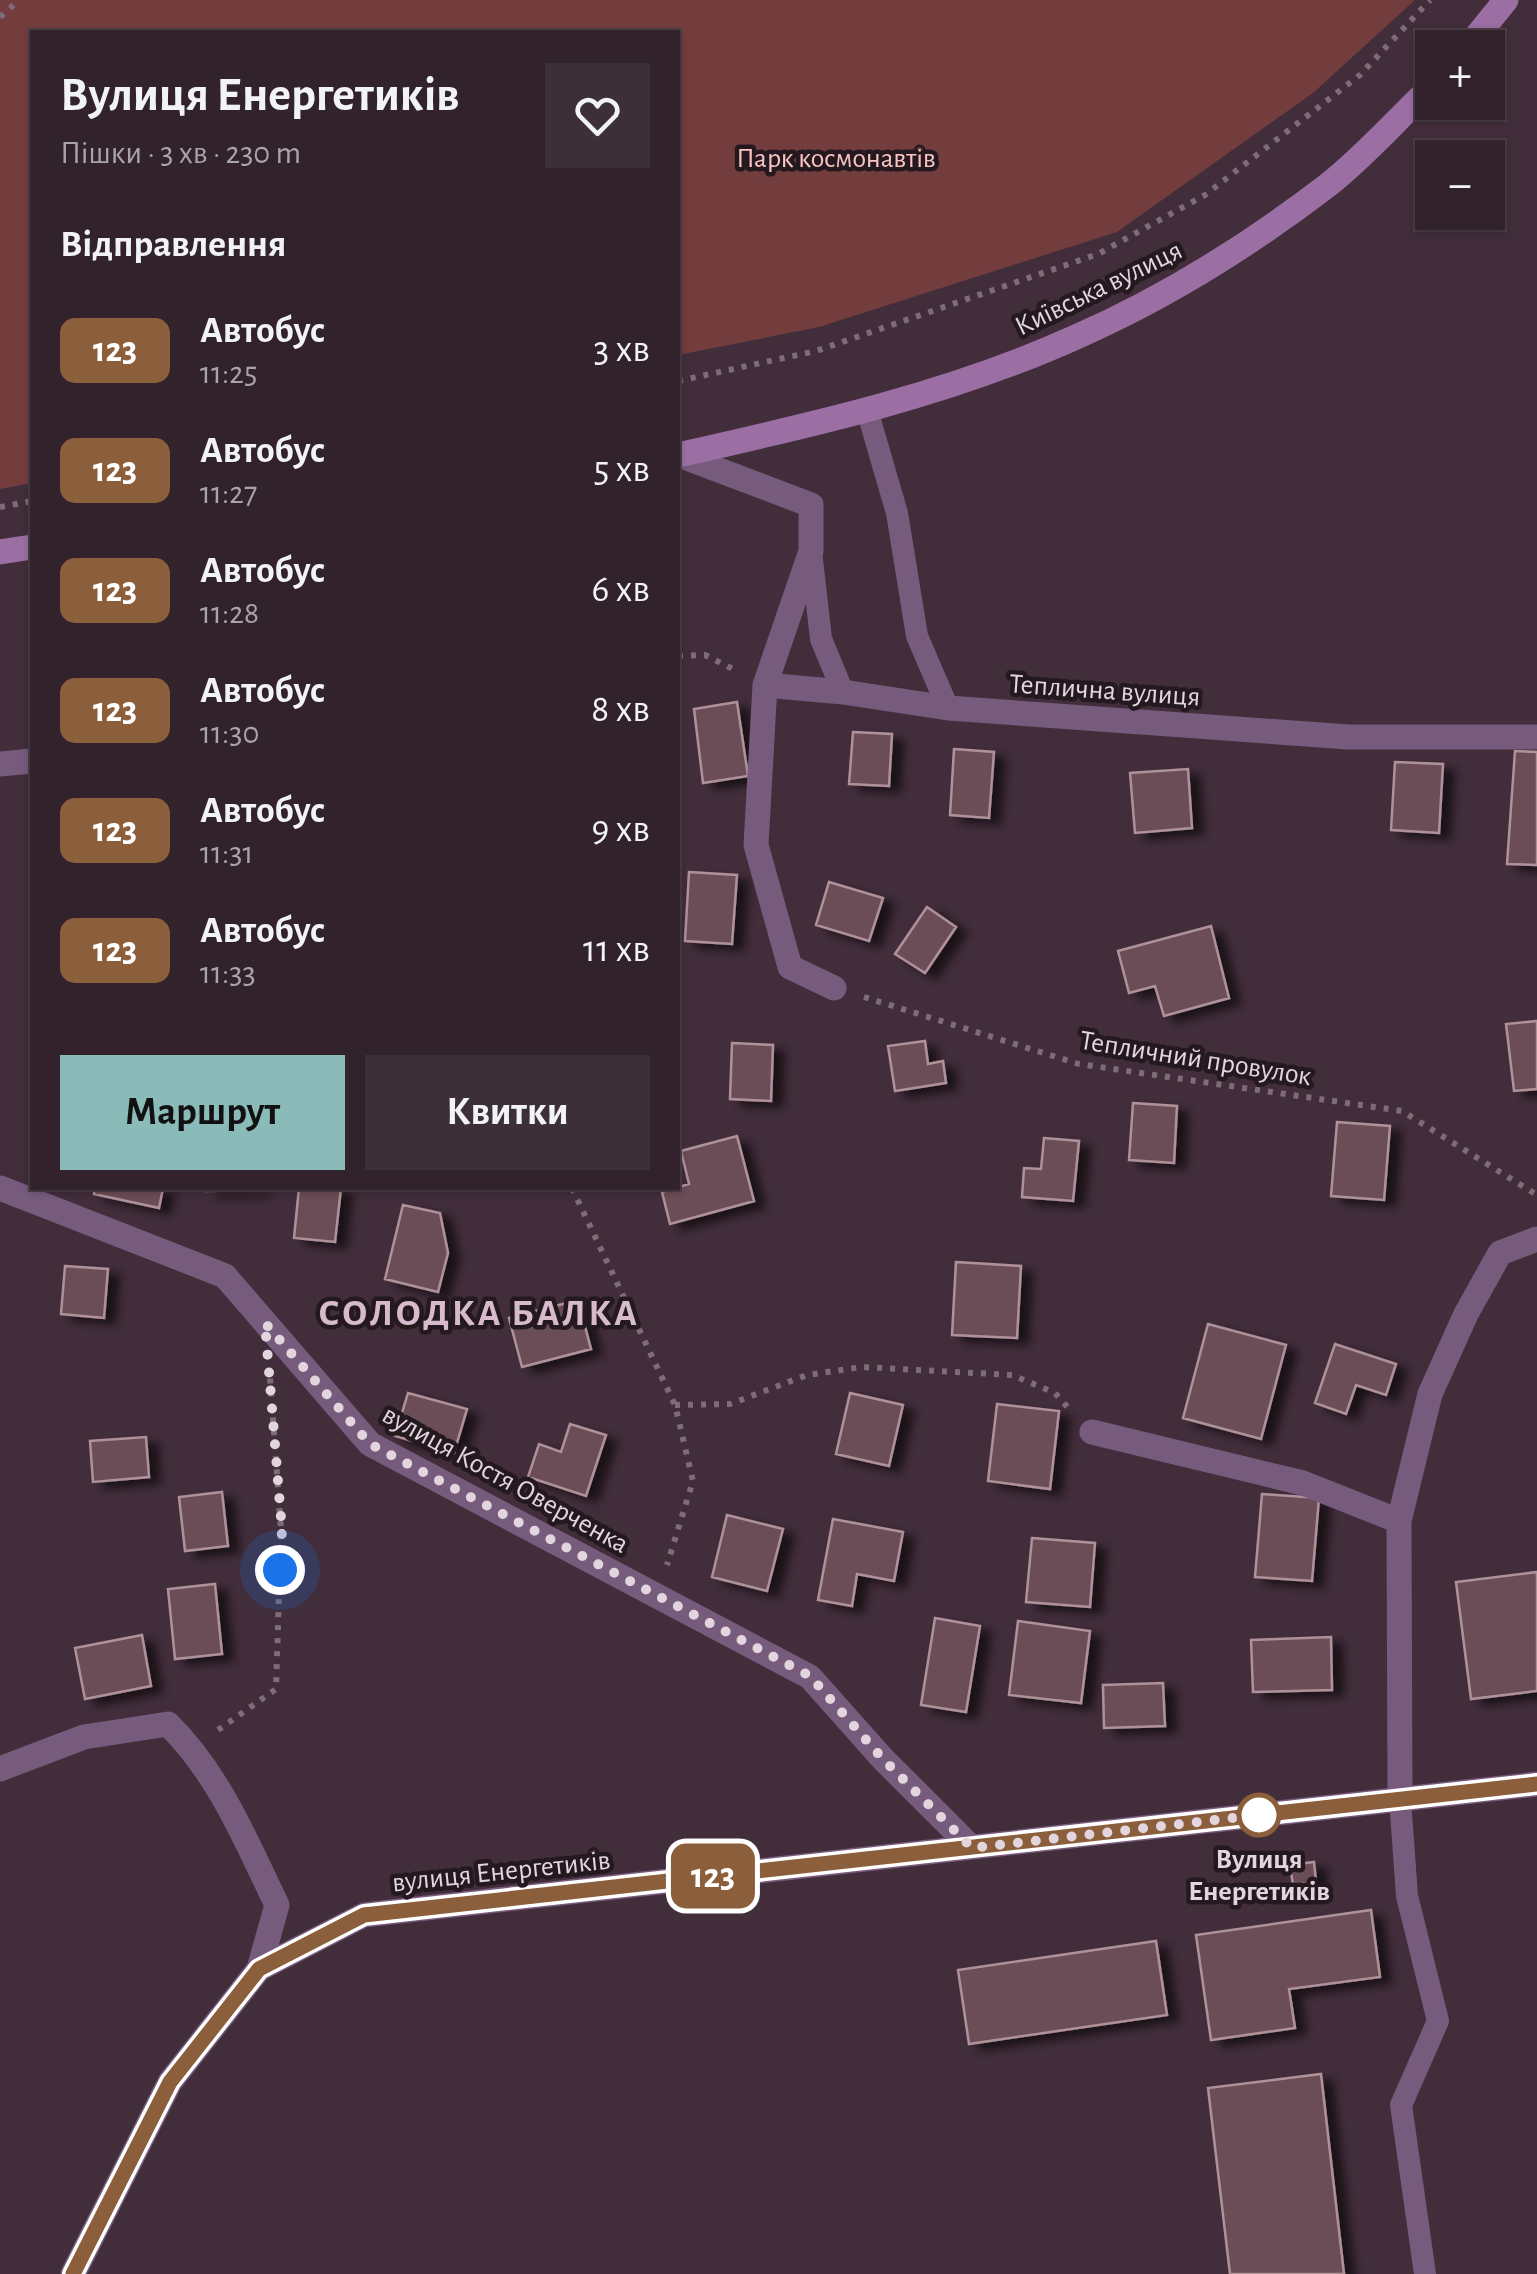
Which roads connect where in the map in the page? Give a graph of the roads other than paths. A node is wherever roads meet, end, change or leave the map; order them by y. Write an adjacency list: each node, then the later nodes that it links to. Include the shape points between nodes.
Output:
1 (1506, 0): 2 (street)
2 (1481, 30)
3 (1415, 102): 4 (street, Київська вулиця, via 1330,183 1207,268 1076,337)
4 (867, 410): 5 (street, Київська вулиця); 12 (lane, via 897,514 916,636)
5 (680, 455)
6 (680, 456): 9 (street, via 811,506)
7 (30, 547): 8 (street)
8 (0, 552)
9 (811, 552): 10 (street); 11 (lane, via 821,639)
10 (764, 685): 11 (street, Теплична вулиця); 16 (street, via 756,845 790,966)
11 (843, 692): 12 (street, Теплична вулиця)
12 (948, 708): 13 (street, Теплична вулиця, via 1348,738)
13 (1537, 737)
14 (30, 761): 15 (street)
15 (0, 764)
16 (834, 988)
17 (0, 1188): 24 (street, вулиця Костя Оверченка, via 224,1276 370,1444 810,1676)
18 (1537, 1240): 20 (street, via 1500,1253 1466,1314 1430,1394)
19 (1092, 1432): 20 (street, via 1303,1483)
20 (1399, 1522): 23 (street)
21 (0, 1768): 25 (street, via 84,1737 168,1724 226,1798 278,1905)
22 (1537, 1784): 23 (street, вулиця Енергетиків)
23 (1400, 1799): 24 (street, вулиця Енергетиків); 27 (lane, via 1407,1896 1438,2021 1401,2105)
24 (972, 1848): 25 (street, вулиця Енергетиків, via 364,1915)
25 (259, 1969): 26 (street, вулиця Енергетиків, via 170,2082)
26 (73, 2274)
27 (1425, 2274)

